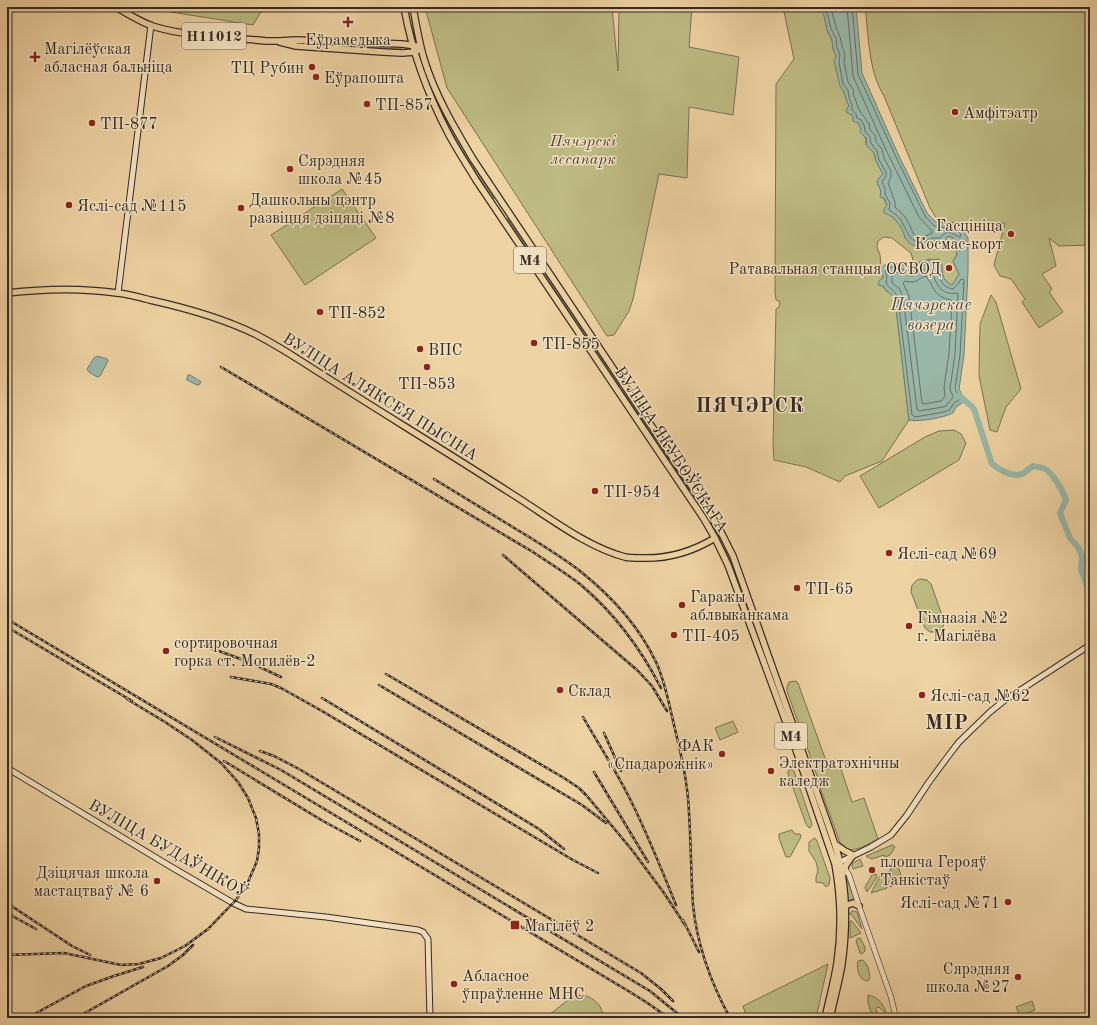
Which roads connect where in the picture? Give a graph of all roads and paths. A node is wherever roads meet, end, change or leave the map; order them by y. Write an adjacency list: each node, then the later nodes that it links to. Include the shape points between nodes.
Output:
1 (116, 7): 4 (main road, Н11012)
2 (404, 7): 6 (main road, М4)
3 (413, 7): 7 (main road, М4)
4 (151, 25): 5 (main road, Н11012, via 180,33); 10 (main road)
5 (279, 41): 6 (main road, Н11012); 8 (main road, Н11012, via 296,46)
6 (414, 46): 7 (main road, Н11012); 8 (main road, ВУЛІЦА ЯКУБОЎСКАГА / М4)
7 (422, 48): 8 (main road, Н11012); 11 (main road, ВУЛІЦА ЯКУБОЎСКАГА / М4, via 436,91 473,159)
8 (415, 52): 12 (main road, ВУЛІЦА ЯКУБОЎСКАГА / М4, via 437,110 466,163)
9 (7, 293): 10 (main road, ВУЛІЦА АЛЯКСЕЯ ПЫСІНА, via 38,290)
10 (118, 293): 12 (main road, ВУЛІЦА АЛЯКСЕЯ ПЫСІНА, via 210,316 256,335 566,529 613,553 627,557 663,558 699,547)
11 (722, 534): 12 (main road, ВУЛІЦА АЛЯКСЕЯ ПЫСІНА); 15 (main road, ВУЛІЦА ЯКУБОЎСКАГА / М4, via 733,556)
12 (715, 538): 17 (main road, ВУЛІЦА ЯКУБОЎСКАГА / М4, via 728,565)
13 (1090, 645): 16 (main road, via 990,712 959,742 891,835)
14 (7, 768): 22 (main road, ВУЛІЦА БУДАЎНІКОЎ, via 246,909 326,917 423,932 428,939)
15 (834, 844): 16 (main road); 17 (main road, ВУЛІЦА ЯКУБОЎСКАГА / М4)
16 (853, 855): 17 (main road); 18 (main road)
17 (837, 863): 18 (street); 19 (main road, ВУЛІЦА ЯКУБОЎСКАГА / М4); 21 (main road, ВУЛІЦА ЯКУБОЎСКАГА / М4)
18 (845, 868): 19 (main road); 20 (street)
19 (842, 875): 21 (main road, ВУЛІЦА ЯКУБОЎСКАГА / М4)
20 (859, 906): 21 (main road, via 853,904); 25 (street)
21 (843, 907): 23 (main road, ВУЛІЦА ЯКУБОЎСКАГА / М4, via 837,965); 24 (main road, ВУЛІЦА ЯКУБОЎСКАГА / М4, via 842,964)
22 (430, 1018)
23 (825, 1018)
24 (830, 1018)
25 (896, 1018)

